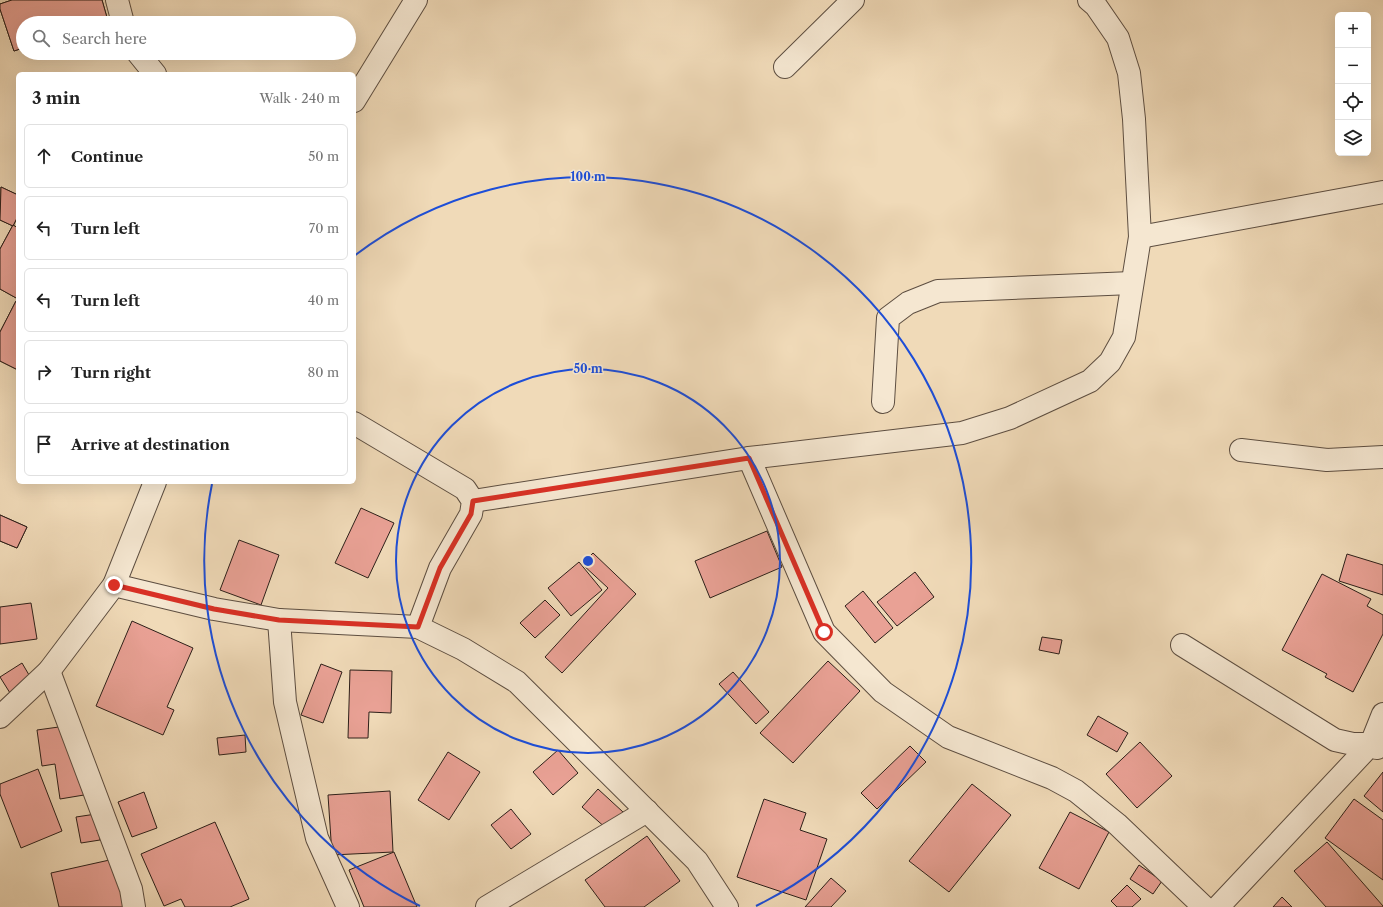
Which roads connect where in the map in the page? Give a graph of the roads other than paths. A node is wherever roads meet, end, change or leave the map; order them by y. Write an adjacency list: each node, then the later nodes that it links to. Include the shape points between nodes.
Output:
1 (117, 0): 5 (street)
2 (416, 0): 9 (street)
3 (853, 0): 7 (street)
4 (1089, 0): 11 (street, via 1118,38 1129,74)
5 (121, 16)
6 (144, 60): 8 (street)
7 (784, 67)
8 (153, 72)
9 (356, 98)
10 (1383, 192): 11 (street)
11 (1140, 237): 12 (street)
12 (1132, 283): 13 (street, via 938,291 908,304 888,318); 17 (street, via 1124,337 1110,362 1090,381 1010,418 962,433)
13 (883, 402)
14 (356, 424): 19 (street, via 465,489)
15 (1241, 450): 16 (street, via 1327,460)
16 (1383, 457)
17 (749, 458): 19 (street); 33 (street, via 824,632 883,692 948,737 1052,778 1076,791 1117,824)
18 (154, 484): 20 (street)
19 (473, 501): 22 (street, via 471,514 440,568)
20 (114, 585): 21 (street, via 214,609); 24 (street)
21 (279, 620): 22 (street); 30 (street, via 285,702 317,838)
22 (418, 627): 28 (street, via 463,649 517,682)
23 (1182, 645): 27 (street, via 1335,740)
24 (49, 671): 26 (street); 29 (street, via 130,889)
25 (1383, 714): 27 (street)
26 (0, 717)
27 (1377, 748): 34 (street)
28 (647, 811): 31 (street); 32 (street, via 697,861)
29 (134, 907)
30 (348, 907)
31 (487, 907)
32 (727, 907)
33 (1204, 907)
34 (1218, 907)

